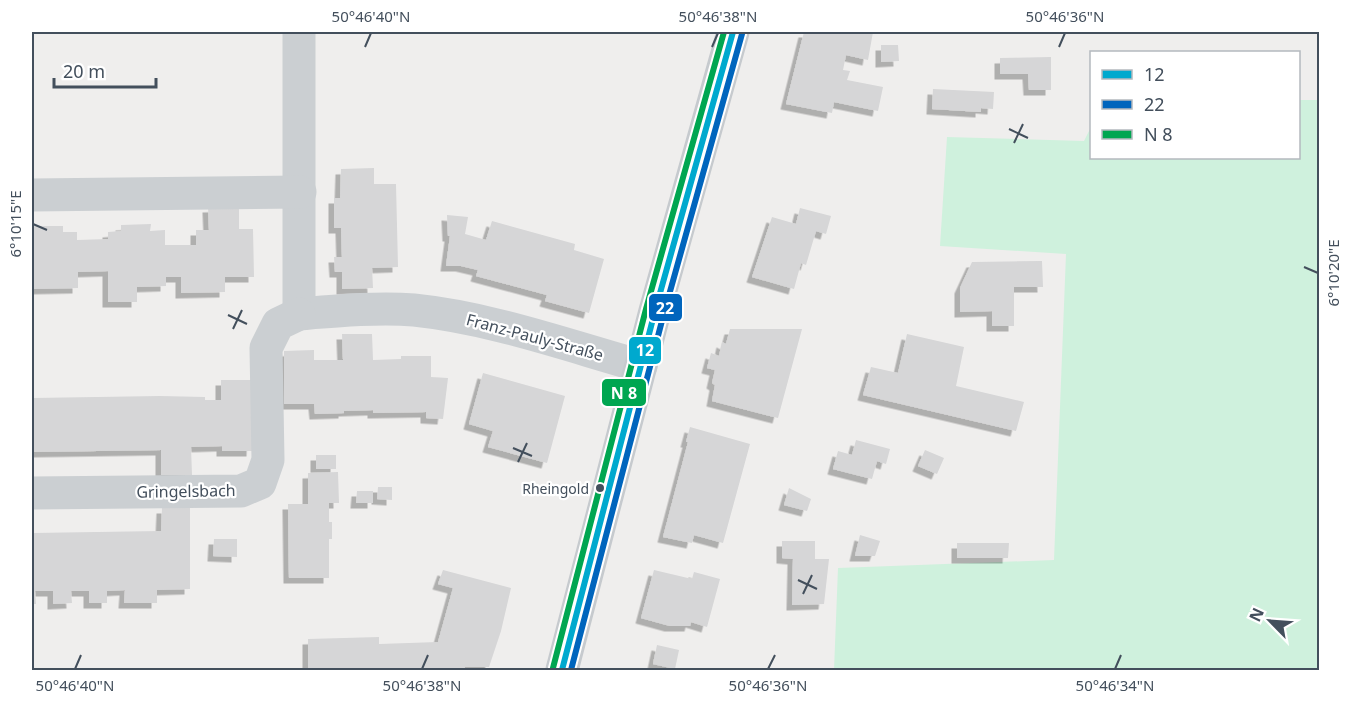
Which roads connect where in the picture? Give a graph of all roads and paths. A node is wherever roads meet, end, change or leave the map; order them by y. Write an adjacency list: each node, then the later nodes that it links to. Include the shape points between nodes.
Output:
1 (299, 32): 3 (street)
2 (733, 32): 6 (main road)
3 (300, 192): 4 (street); 5 (street)
4 (32, 195)
5 (299, 314): 6 (street, Franz-Pauly-Straße, via 412,310 481,320); 7 (street, Gringelsbach, via 278,324 266,348 268,460 260,483 241,491)
6 (641, 366): 8 (main road)
7 (32, 493)
8 (562, 670)

